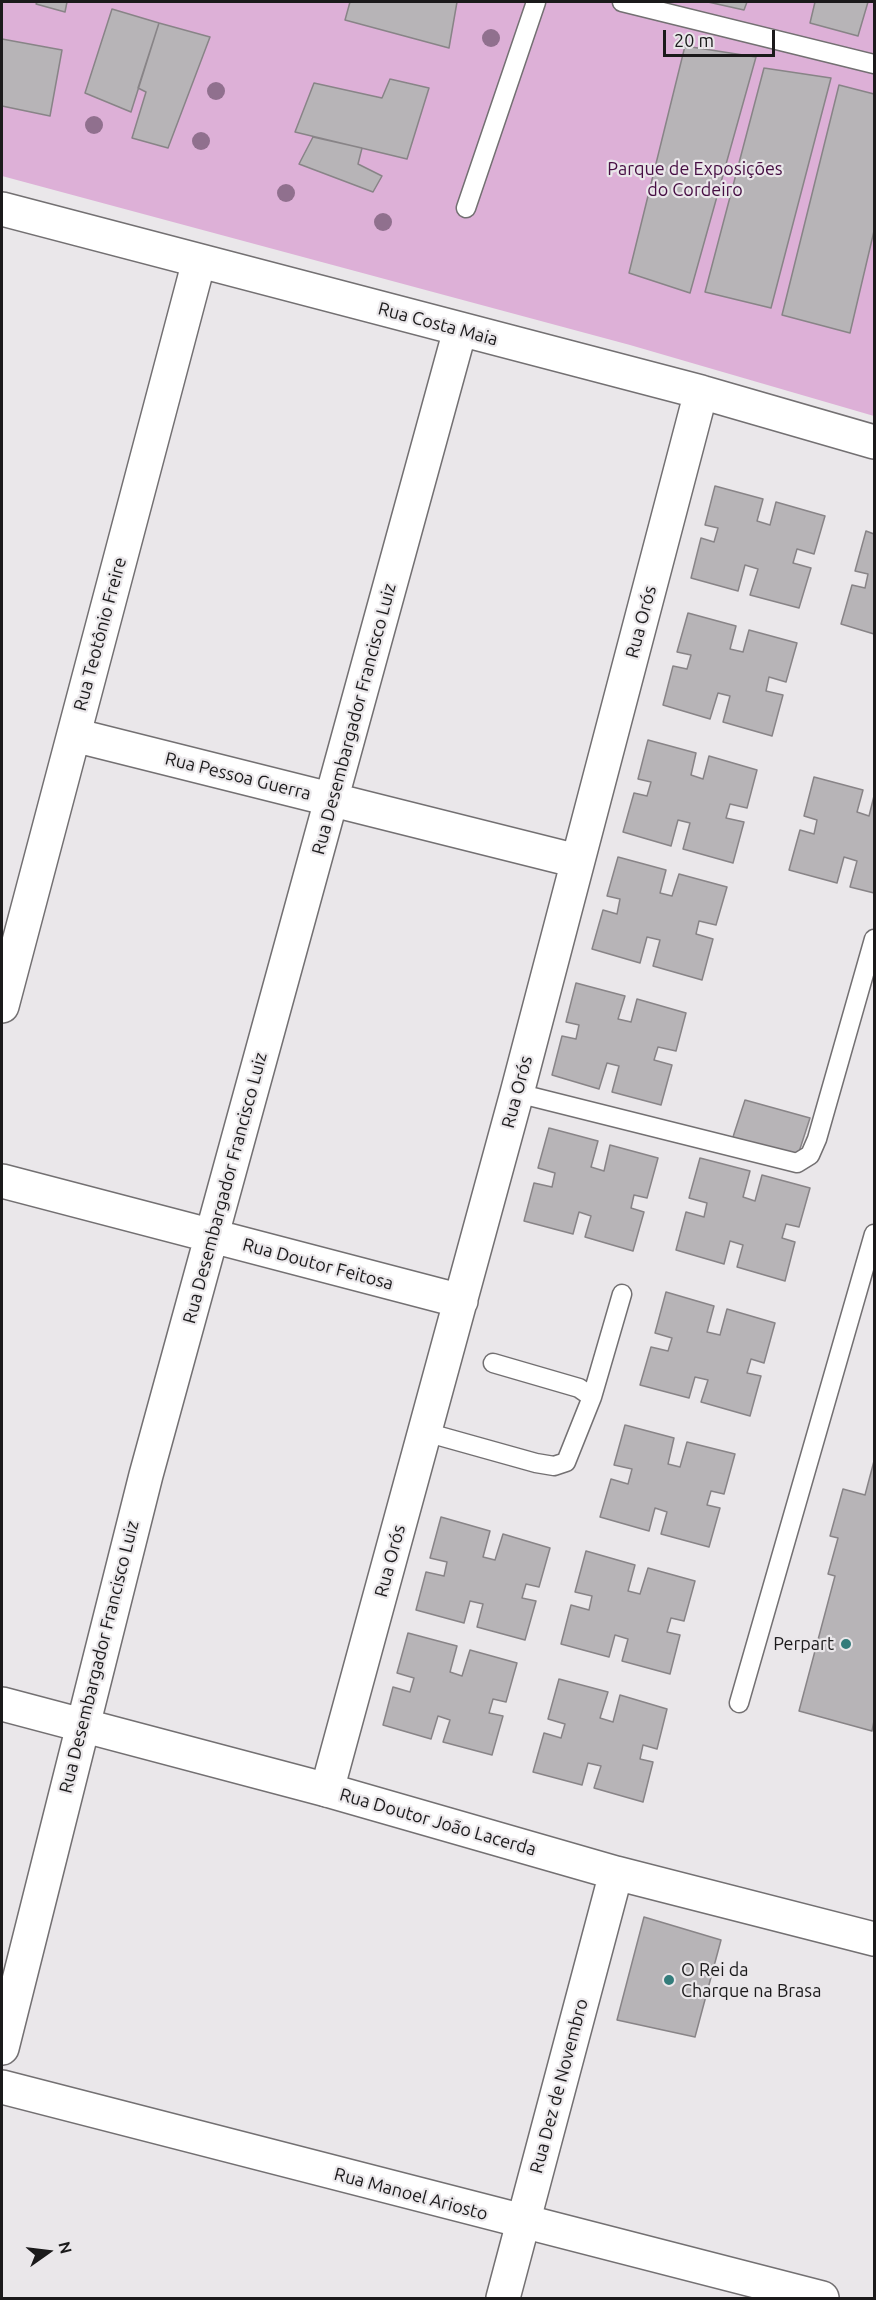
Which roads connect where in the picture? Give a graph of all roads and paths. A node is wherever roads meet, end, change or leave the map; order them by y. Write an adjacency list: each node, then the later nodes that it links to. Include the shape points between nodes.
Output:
1 (536, 2): 4 (lane)
2 (622, 2): 3 (lane)
3 (874, 64)
4 (466, 208)
5 (2, 209): 6 (street, Rua Costa Maia)
6 (199, 261): 7 (street, Rua Costa Maia); 10 (street, Rua Teotônio Freire)
7 (460, 330): 8 (street, Rua Costa Maia); 11 (street, Rua Desembargador Francisco Luiz)
8 (701, 392): 9 (street, Rua Costa Maia); 12 (street, Rua Orós)
9 (874, 442)
10 (74, 735): 11 (street, Rua Pessoa Guerra); 14 (street, Rua Teotônio Freire)
11 (331, 799): 12 (street, Rua Pessoa Guerra); 18 (street, Rua Desembargador Francisco Luiz)
12 (577, 861): 15 (street, Rua Orós)
13 (874, 939): 15 (lane, via 817,1139 810,1155 797,1163)
14 (2, 1006)
15 (517, 1093): 20 (street, Rua Orós)
16 (2, 1181): 18 (street, Rua Doutor Feitosa)
17 (874, 1234): 24 (lane)
18 (212, 1236): 20 (street, Rua Doutor Feitosa); 26 (street, Rua Desembargador Francisco Luiz)
19 (622, 1294): 22 (lane)
20 (461, 1301): 23 (street, Rua Orós)
21 (493, 1363): 22 (lane, via 579,1388)
22 (592, 1396): 23 (lane, via 566,1462 554,1466)
23 (425, 1432): 27 (street, Rua Orós)
24 (739, 1703)
25 (2, 1704): 26 (street, Rua Doutor João Lacerda)
26 (81, 1725): 27 (street, Rua Doutor João Lacerda); 30 (street, Rua Desembargador Francisco Luiz)
27 (327, 1790): 28 (street, Rua Doutor João Lacerda)
28 (616, 1873): 29 (street, Rua Doutor João Lacerda); 32 (street, Rua Dez de Novembro)
29 (874, 1939)
30 (2, 2048)
31 (2, 2087): 32 (street, Rua Manoel Ariosto)
32 (523, 2223): 33 (street, Rua Dez de Novembro); 34 (street, Rua Manoel Ariosto)
33 (503, 2298)
34 (822, 2298)

